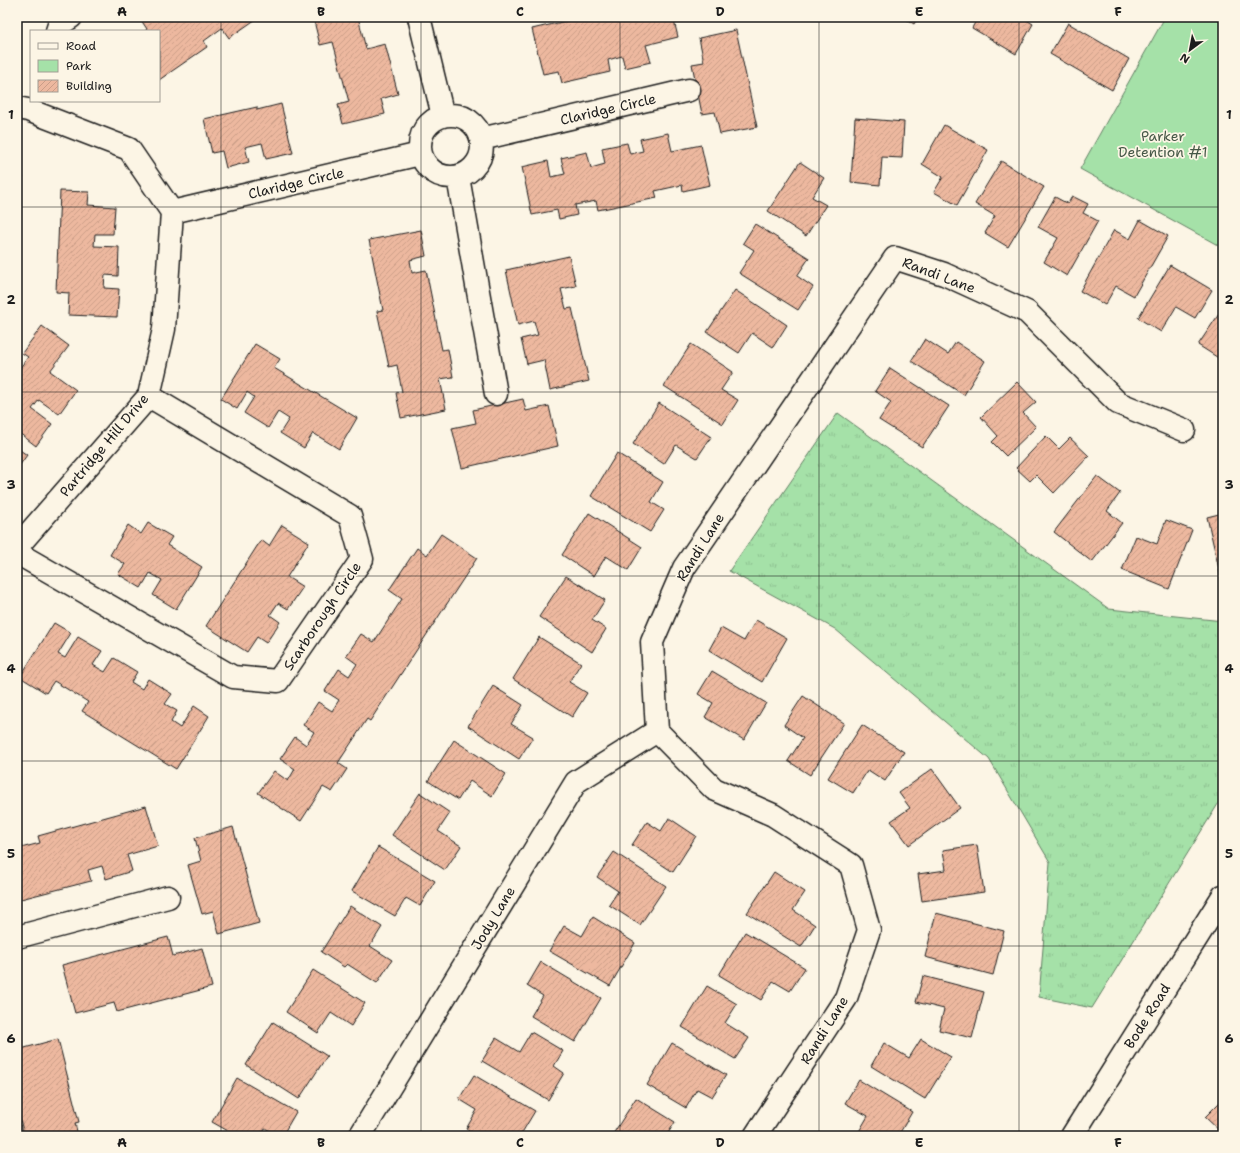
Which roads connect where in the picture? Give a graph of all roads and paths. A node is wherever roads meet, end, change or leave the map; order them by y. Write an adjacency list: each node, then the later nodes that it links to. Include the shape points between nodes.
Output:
1 (70, 17): 3 (street, via 59,25)
2 (419, 17): 6 (street)
3 (57, 30)
4 (689, 90): 7 (street, Claridge Circle)
5 (25, 106): 10 (street, via 129,149)
6 (444, 116): 7 (street, via 456,116 467,120 476,128); 8 (street, via 432,121 424,130)
7 (481, 139): 9 (street, via 482,151 477,163 469,172)
8 (420, 154): 9 (street, via 425,165 434,173); 10 (street, Claridge Circle)
9 (458, 177): 11 (street)
10 (172, 212): 12 (street, Partridge Hill Drive, via 164,329)
11 (496, 394)
12 (149, 396): 14 (street, Partridge Hill Drive); 15 (street, Scarborough Circle, via 350,516 362,559 278,681 233,677)
13 (1184, 430): 16 (street, Randi Lane, via 1118,403 1027,312 944,274 895,258 684,568 652,642)
14 (17, 547)
15 (17, 553)
16 (657, 731): 20 (street, Jody Lane, via 576,782); 21 (street, Randi Lane, via 714,789 773,815 851,865 869,930 846,998)
17 (1223, 896): 22 (street, Bode Road)
18 (168, 897): 19 (street)
19 (17, 937)
20 (360, 1136)
21 (755, 1136)
22 (1072, 1136)

